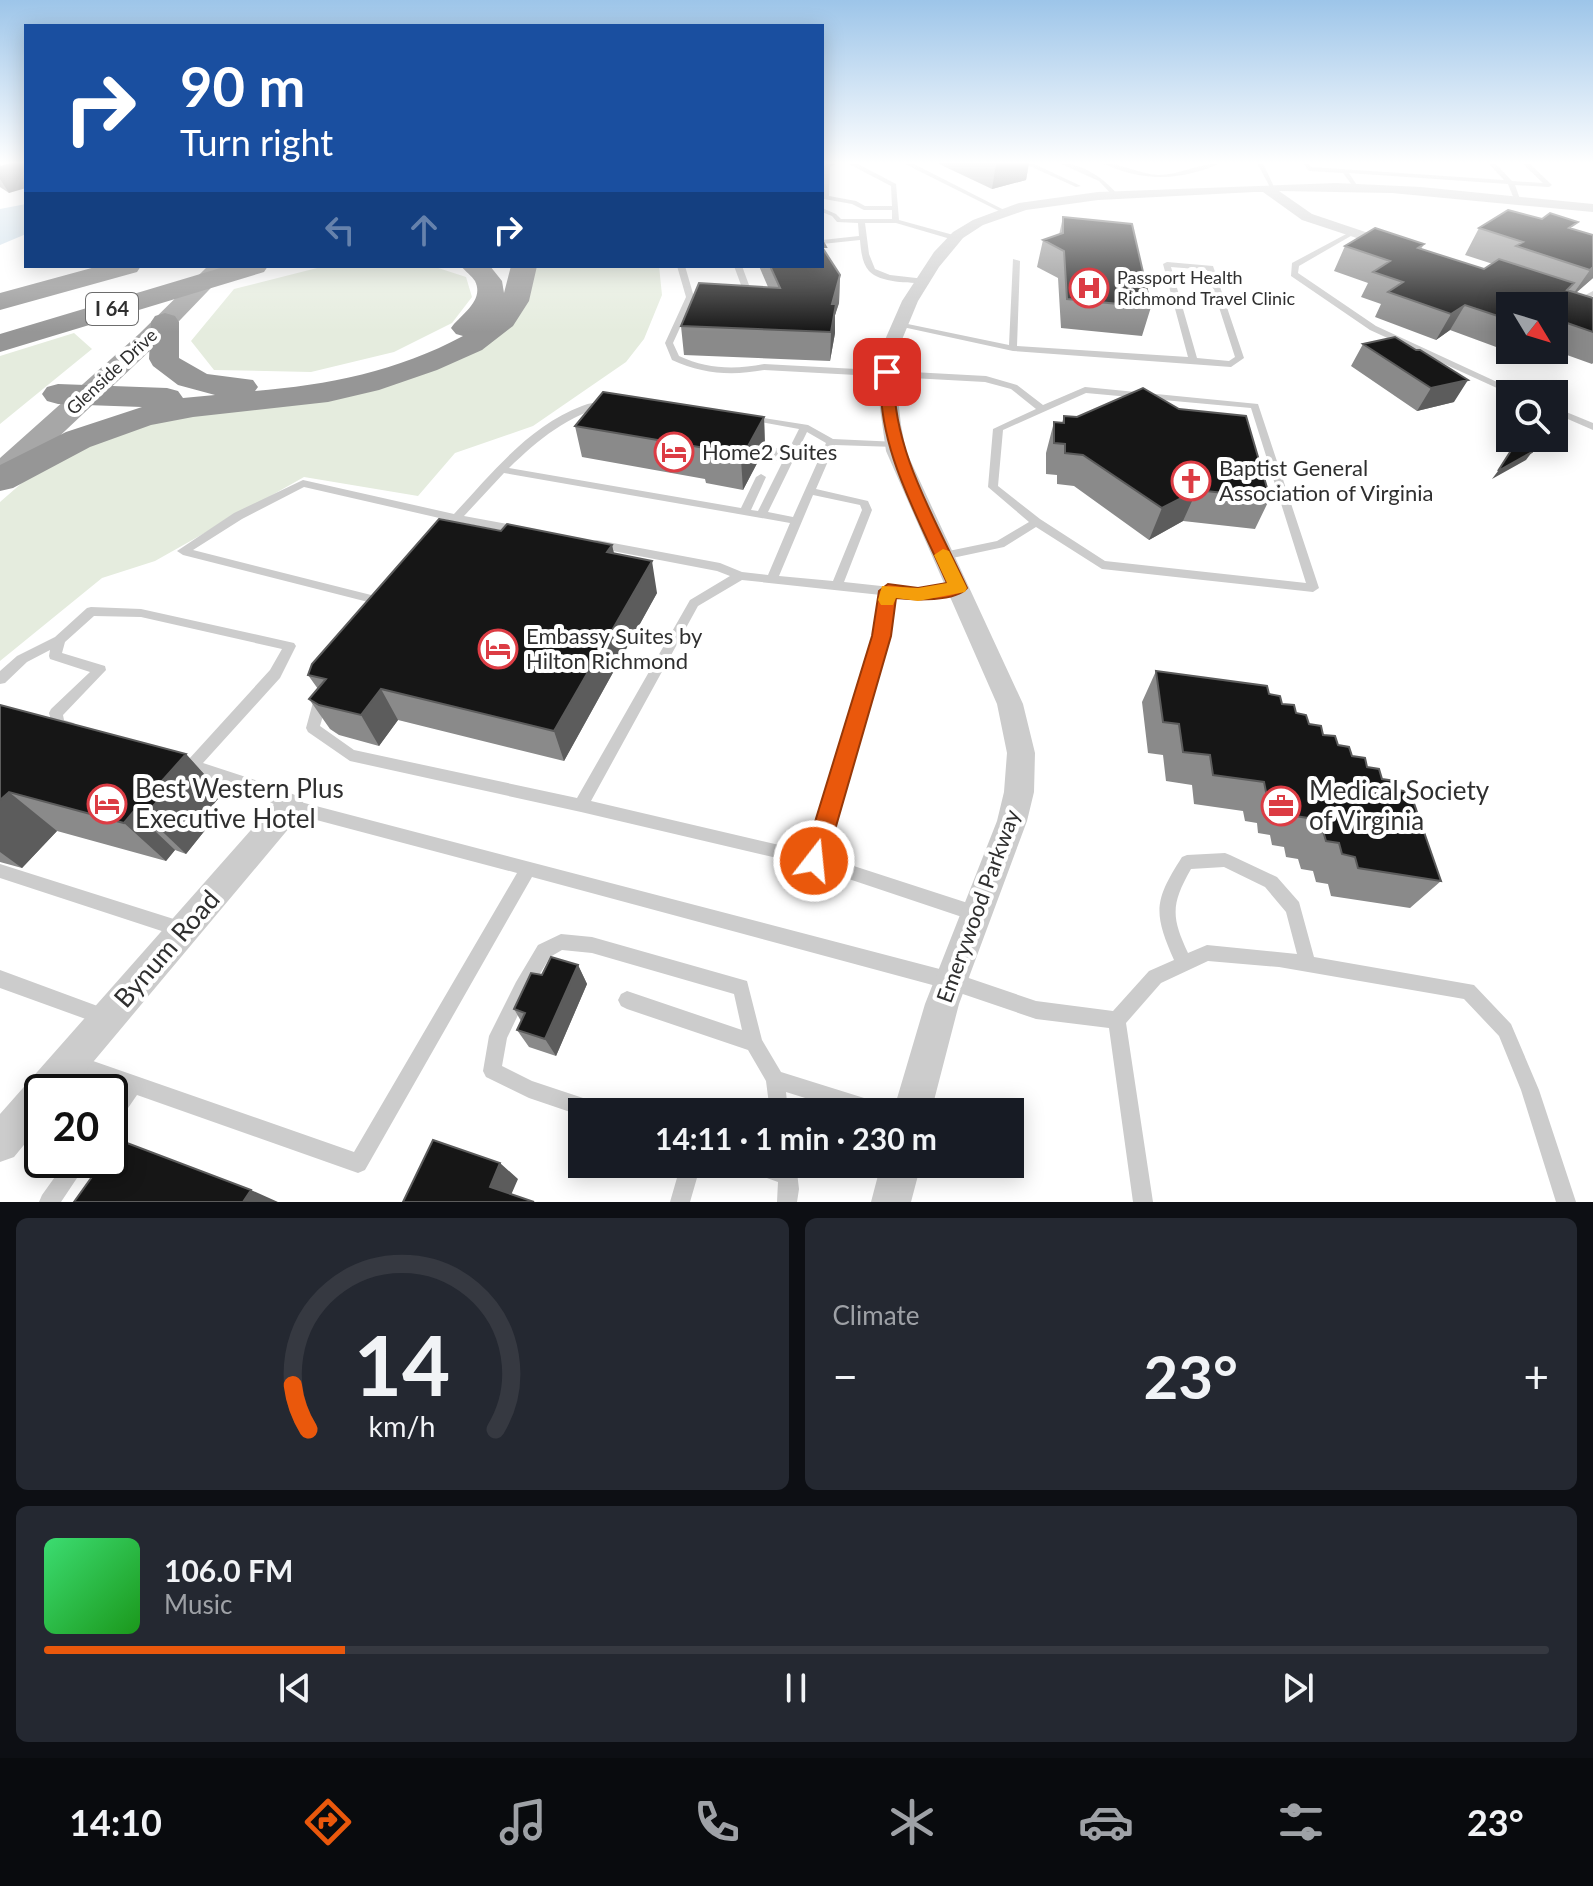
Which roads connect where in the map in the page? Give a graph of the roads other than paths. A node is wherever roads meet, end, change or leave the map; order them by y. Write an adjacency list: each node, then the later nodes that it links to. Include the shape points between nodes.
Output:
1 (835, 219): 4 (lane)
2 (989, 219): 8 (street, Emerywood Parkway)
3 (1313, 219): 6 (street)
4 (861, 221): 5 (lane); 7 (lane)
5 (896, 221): 8 (lane)
6 (1352, 233): 10 (street); 39 (lane, via 1306,257 1295,265 1294,274 1373,328)
7 (863, 238): 9 (lane); 22 (lane, via 866,265 872,272)
8 (954, 238): 22 (street, Emerywood Parkway)
9 (824, 242)
10 (1411, 252)
11 (1016, 261): 36 (lane)
12 (42, 268): 23 (highway)
13 (121, 268): 28 (highway)
14 (172, 268): 32 (highway, I 64)
15 (192, 268): 40 (main road, Glenside Drive, via 113,342)
16 (257, 268): 21 (highway)
17 (477, 268): 33 (highway, via 491,287 488,305 469,326 406,358 332,377 247,387 204,384 176,372 164,359)
18 (523, 268): 41 (highway, via 508,315 457,351 355,387)
19 (682, 268): 27 (lane)
20 (739, 268): 24 (lane, via 745,285 742,292)
21 (223, 271): 33 (main road, Glenside Drive); 35 (highway, I 64)
22 (922, 281): 34 (street, Emerywood Parkway)
23 (0, 284)
24 (729, 293)
25 (1593, 293): 29 (lane)
26 (703, 296): 27 (lane)
27 (690, 297): 38 (lane, via 669,343 675,358 696,368)
28 (0, 302)
29 (1568, 302)
30 (1568, 304): 31 (street)
31 (1593, 312)
32 (0, 318)
33 (165, 322): 40 (main road, Glenside Drive)
34 (898, 324): 36 (lane); 38 (street, Emerywood Parkway)
35 (0, 343)
36 (1013, 348): 37 (lane)
37 (1193, 360): 37 (lane, via 1189,347 1167,264 1210,268 1240,358 1231,364)
38 (887, 372): 43 (lane, via 986,379 1014,387); 50 (street, Emerywood Parkway)
39 (1496, 384)
40 (72, 394): 41 (highway); 48 (main road, Glenside Drive); 55 (main road, Glenside Drive)
41 (232, 402): 55 (highway, via 115,425)
42 (618, 402): 53 (lane, via 584,409 527,443)
43 (1042, 409): 61 (lane, via 998,429 993,487); 61 (lane, via 1085,390 1255,406 1313,588 1102,565)
44 (735, 415): 46 (lane)
45 (1568, 416): 47 (lane)
46 (805, 427): 49 (lane); 51 (lane)
47 (1593, 427)
48 (0, 442)
49 (831, 442): 50 (lane); 56 (lane)
50 (895, 444): 65 (street, Emerywood Parkway)
51 (794, 450): 52 (lane, via 780,450); 58 (lane)
52 (769, 462)
53 (502, 470): 57 (lane); 59 (lane)
54 (761, 477): 57 (lane)
55 (0, 478)
56 (810, 491): 60 (lane); 68 (lane, via 855,499 867,510)
57 (745, 511): 58 (lane)
58 (762, 514): 60 (lane)
59 (456, 518): 62 (lane); 64 (lane); 72 (lane, via 303,483 183,551)
60 (797, 521): 67 (lane)
61 (1036, 522): 65 (lane, via 1000,544)
62 (534, 532)
63 (580, 541): 66 (lane, via 720,567)
64 (430, 546)
65 (943, 556): 69 (street, Emerywood Parkway)
66 (740, 576): 67 (lane); 80 (lane, via 694,603)
67 (772, 579): 68 (lane)
68 (837, 586): 71 (lane)
69 (958, 588): 71 (lane, via 918,594); 85 (street, Emerywood Parkway, via 1010,704 1021,753 1012,821)
70 (390, 589): 72 (lane)
71 (888, 591): 82 (lane, via 881,636)
72 (379, 601): 73 (lane)
73 (367, 620)
74 (59, 640): 75 (lane, via 22,659); 77 (lane, via 55,656 100,670 56,713 58,724); 79 (lane, via 91,611 141,613 290,646 275,674)
75 (0, 679)
76 (323, 688): 80 (lane, via 313,728 350,755)
77 (87, 733)
78 (176, 761): 79 (lane)
79 (191, 766): 81 (lane, via 250,784)
80 (581, 805): 82 (lane)
81 (290, 806): 83 (lane); 86 (street, Bynum Road)
82 (814, 861): 85 (lane)
83 (528, 869): 90 (lane); 98 (lane, via 358,1163)
84 (0, 871): 86 (lane)
85 (977, 914): 90 (street, Emerywood Parkway)
86 (184, 930): 92 (street, Bynum Road)
87 (1184, 963): 88 (lane, via 1207,953); 88 (lane, via 1165,923 1167,894 1187,862 1225,860 1271,882 1293,908); 93 (lane, via 1155,977)
88 (1308, 964): 113 (lane, via 1468,991 1505,1030)
89 (0, 979): 92 (lane)
90 (951, 981): 93 (lane, via 1036,1010); 102 (street, Emerywood Parkway)
91 (627, 1000): 94 (lane)
92 (108, 1018): 95 (street, Bynum Road)
93 (1117, 1020): 112 (lane)
94 (754, 1043): 97 (lane); 103 (lane, via 741,987 592,945 561,942 544,951 522,988 498,1036 492,1071)
95 (70, 1062): 96 (street, Bynum Road); 98 (lane)
96 (60, 1074)
97 (775, 1079): 100 (lane); 101 (lane)
98 (133, 1084): 99 (lane)
99 (128, 1091)
100 (777, 1098)
101 (835, 1098)
102 (916, 1098)
103 (568, 1102)
104 (24, 1115): 105 (street, Bynum Road)
105 (0, 1143)
106 (66, 1178): 109 (lane)
107 (687, 1178): 110 (lane)
108 (787, 1178): 111 (lane)
109 (49, 1202)
110 (680, 1202)
111 (787, 1202)
112 (1143, 1202)
113 (1566, 1202)

